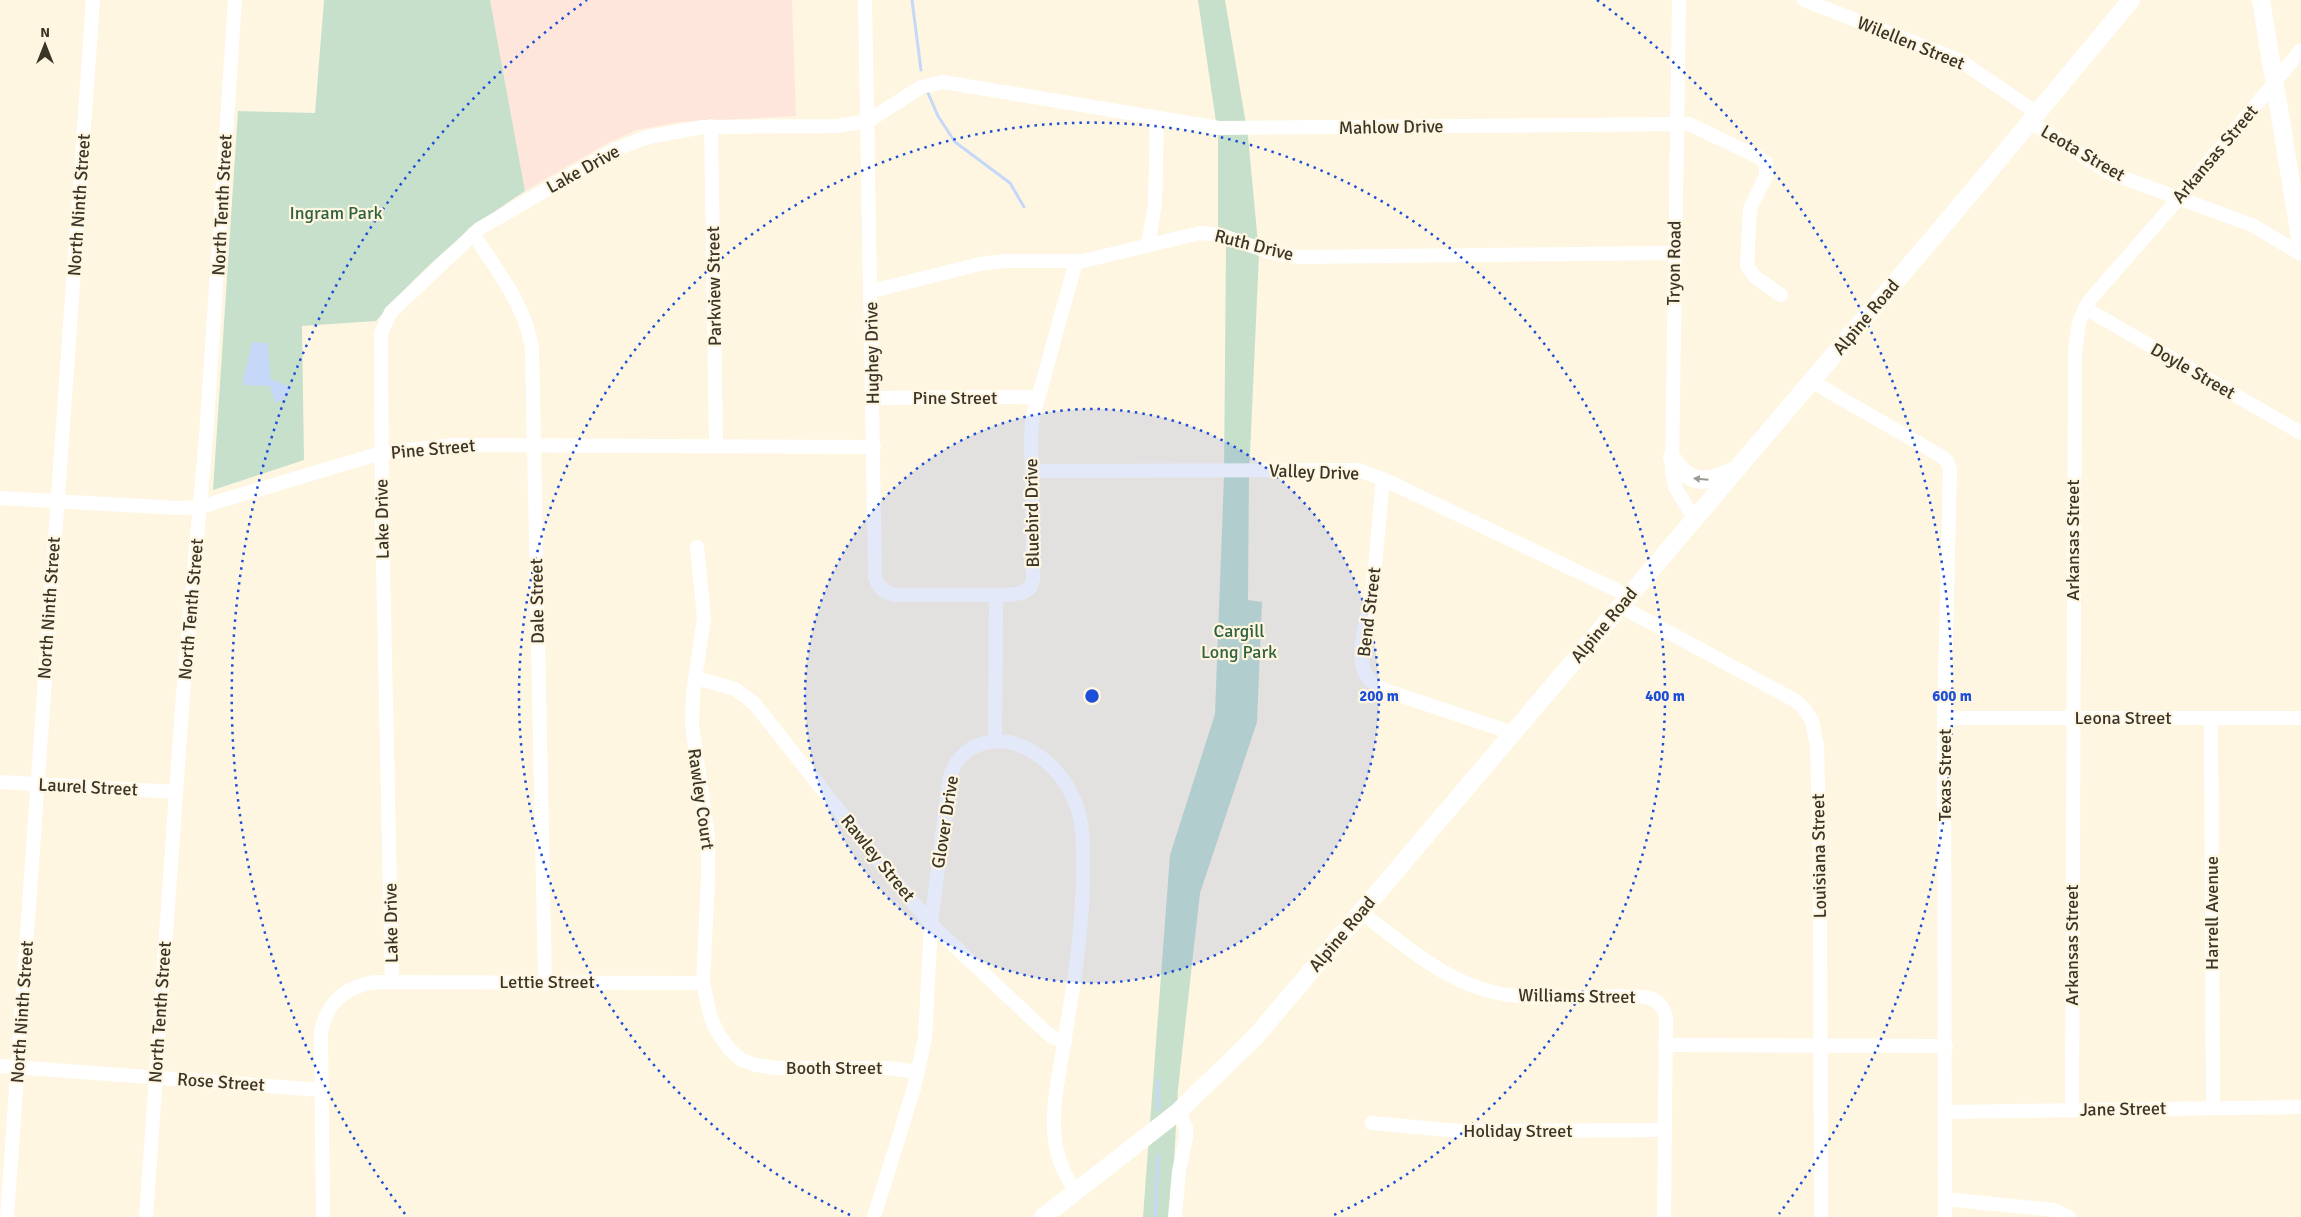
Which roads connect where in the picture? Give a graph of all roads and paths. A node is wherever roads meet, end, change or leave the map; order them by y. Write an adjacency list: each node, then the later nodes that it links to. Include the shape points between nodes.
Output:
1 (93, 0): 38 (street, North Ninth Street)
2 (235, 0): 39 (street, North Tenth Street)
3 (865, 0): 12 (street, Hughey Drive)
4 (1679, 0): 13 (street, Tryon Road)
5 (1804, 0): 10 (street, Wilellen Street, via 1959,60)
6 (2131, 0): 10 (main road, Alpine Road)
7 (2261, 0): 9 (main road)
8 (2301, 50): 9 (street, Arkansas Street)
9 (2275, 82): 15 (street, Arkansas Street); 17 (main road)
10 (2034, 117): 15 (street, Leota Street, via 2110,173); 25 (main road, Alpine Road)
11 (1157, 118): 12 (street, Mahlow Drive, via 943,82 921,87); 13 (street, Mahlow Drive, via 1240,129); 18 (street, via 1155,204)
12 (868, 121): 14 (street, Lake Drive, via 837,126); 22 (street, Hughey Drive)
13 (1677, 123): 19 (street, Tryon Road); 23 (street, Mahlow Drive, via 1698,127 1766,163 1766,176 1750,209 1748,266 1755,277)
14 (712, 126): 16 (street, Lake Drive, via 662,134 614,150); 30 (street, Parkview Street)
15 (2180, 197): 20 (street, Leota Street, via 2252,225); 24 (street, Arkansas Street)
16 (473, 234): 29 (street, Dale Street, via 517,302 528,327 532,355); 32 (street, Lake Drive, via 391,312 384,324 379,347)
17 (2301, 243)
18 (1148, 245): 19 (street, Ruth Drive, via 1200,233 1221,235 1278,254 1298,257); 21 (street, Ruth Drive)
19 (1674, 253): 33 (street, Tryon Road)
20 (2301, 254)
21 (1076, 262): 22 (street, Ruth Drive, via 992,262); 26 (street, Bluebird Drive)
22 (872, 291): 27 (street, Hughey Drive)
23 (1781, 295)
24 (2085, 308): 28 (street, Doyle Street); 46 (street, Arkansas Street, via 2074,352)
25 (1811, 381): 34 (main road, Alpine Road); 45 (street, Texas Street, via 1940,456 1949,465)
26 (1038, 397): 27 (street, Pine Street); 35 (street, Bluebird Drive, via 1031,433)
27 (873, 398): 31 (street, Hughey Drive)
28 (2301, 434)
29 (534, 444): 30 (street, Pine Street); 32 (street, Pine Street, via 460,445); 57 (street, Dale Street)
30 (716, 445): 31 (street, Pine Street)
31 (874, 447): 42 (street, Hughey Drive, via 876,576 881,589 898,595)
32 (381, 454): 39 (street, Pine Street); 56 (street, Lake Drive)
33 (1672, 458): 34 (main road, one-way to 33, via 1718,478 1694,479 1685,474); 40 (street, Tryon Road, via 1675,488)
34 (1736, 470): 40 (main road, Alpine Road)
35 (1031, 471): 36 (street, Valley Drive, via 1347,469); 42 (street, Bluebird Drive, via 1032,585 1022,593)
36 (1382, 479): 43 (street, Valley Drive); 49 (street, Bend Street, via 1372,590 1363,646 1366,675 1387,691)
37 (0, 498): 38 (street, Pine Street)
38 (57, 500): 39 (street, Pine Street); 52 (street, North Ninth Street)
39 (200, 507): 53 (street, North Tenth Street)
40 (1694, 519): 43 (main road, Alpine Road)
41 (696, 547): 44 (street, Rawley Court, via 704,618)
42 (996, 595): 50 (street)
43 (1625, 601): 49 (main road, Alpine Road); 61 (street, Louisiana Street, via 1796,701 1812,721 1817,745 1820,859)
44 (696, 678): 55 (street, Rawley Street, via 735,689 754,703); 58 (street, Rawley Court, via 692,731 709,845)
45 (1944, 718): 46 (street, Leona Street); 62 (street, Texas Street)
46 (2072, 718): 47 (street, Leona Street); 71 (street, Arkansas Street)
47 (2211, 718): 48 (street, Leona Street); 69 (street, Harrell Avenue)
48 (2301, 718)
49 (1513, 733): 54 (main road, Alpine Road)
50 (995, 741): 55 (street, Glover Drive, via 968,750 950,775); 59 (street, Glover Drive, via 1022,745 1044,760 1068,786 1080,818 1083,911)
51 (0, 782): 52 (street, Laurel Street)
52 (37, 784): 53 (street, Laurel Street); 65 (street, North Ninth Street)
53 (176, 792): 67 (street, North Tenth Street)
54 (1361, 912): 60 (street, Williams Street, via 1431,965 1483,990 1527,997 1653,999 1666,1014); 72 (main road, Alpine Road, via 1256,1036)
55 (931, 924): 59 (street, Rawley Street, via 1046,1032); 66 (street, Glover Drive, via 926,1027)
56 (392, 982): 57 (street, Lettie Street); 68 (street, Lake Drive, via 362,984 343,994 332,1006 321,1032)
57 (545, 982): 58 (street, Lettie Street)
58 (703, 984): 63 (street, Rawley Court, via 716,1030 731,1051)
59 (1065, 1041): 76 (street, Glover Drive, via 1054,1105 1054,1131 1061,1168)
60 (1665, 1045): 61 (street); 75 (street, Williams Street)
61 (1820, 1046): 62 (street); 86 (street, Louisiana Street)
62 (1946, 1046): 73 (street, Texas Street)
63 (751, 1064): 66 (street, Booth Street, via 776,1068 888,1068)
64 (0, 1066): 65 (street, Rose Street)
65 (17, 1067): 67 (street, Rose Street); 79 (street, North Ninth Street)
66 (918, 1072): 82 (street, Glover Drive)
67 (155, 1078): 68 (street, Rose Street); 80 (street, North Tenth Street)
68 (322, 1090): 81 (street, Lake Drive)
69 (2213, 1107): 70 (street, Jane Street); 71 (street, Jane Street)
70 (2301, 1107)
71 (2072, 1110): 73 (street, Jane Street)
72 (1179, 1111): 76 (main road, Alpine Road); 84 (street, via 1186,1128 1186,1138)
73 (1945, 1112): 77 (street, Texas Street)
74 (1372, 1123): 75 (street, Holiday Street, via 1458,1131)
75 (1664, 1130): 85 (street, Williams Street)
76 (1076, 1192): 83 (main road, Alpine Road)
77 (1945, 1199): 78 (street, via 2054,1210); 87 (street, Texas Street)
78 (2068, 1216)
79 (7, 1217)
80 (146, 1217)
81 (323, 1217)
82 (874, 1217)
83 (1043, 1217)
84 (1175, 1217)
85 (1664, 1217)
86 (1821, 1217)
87 (1945, 1217)

